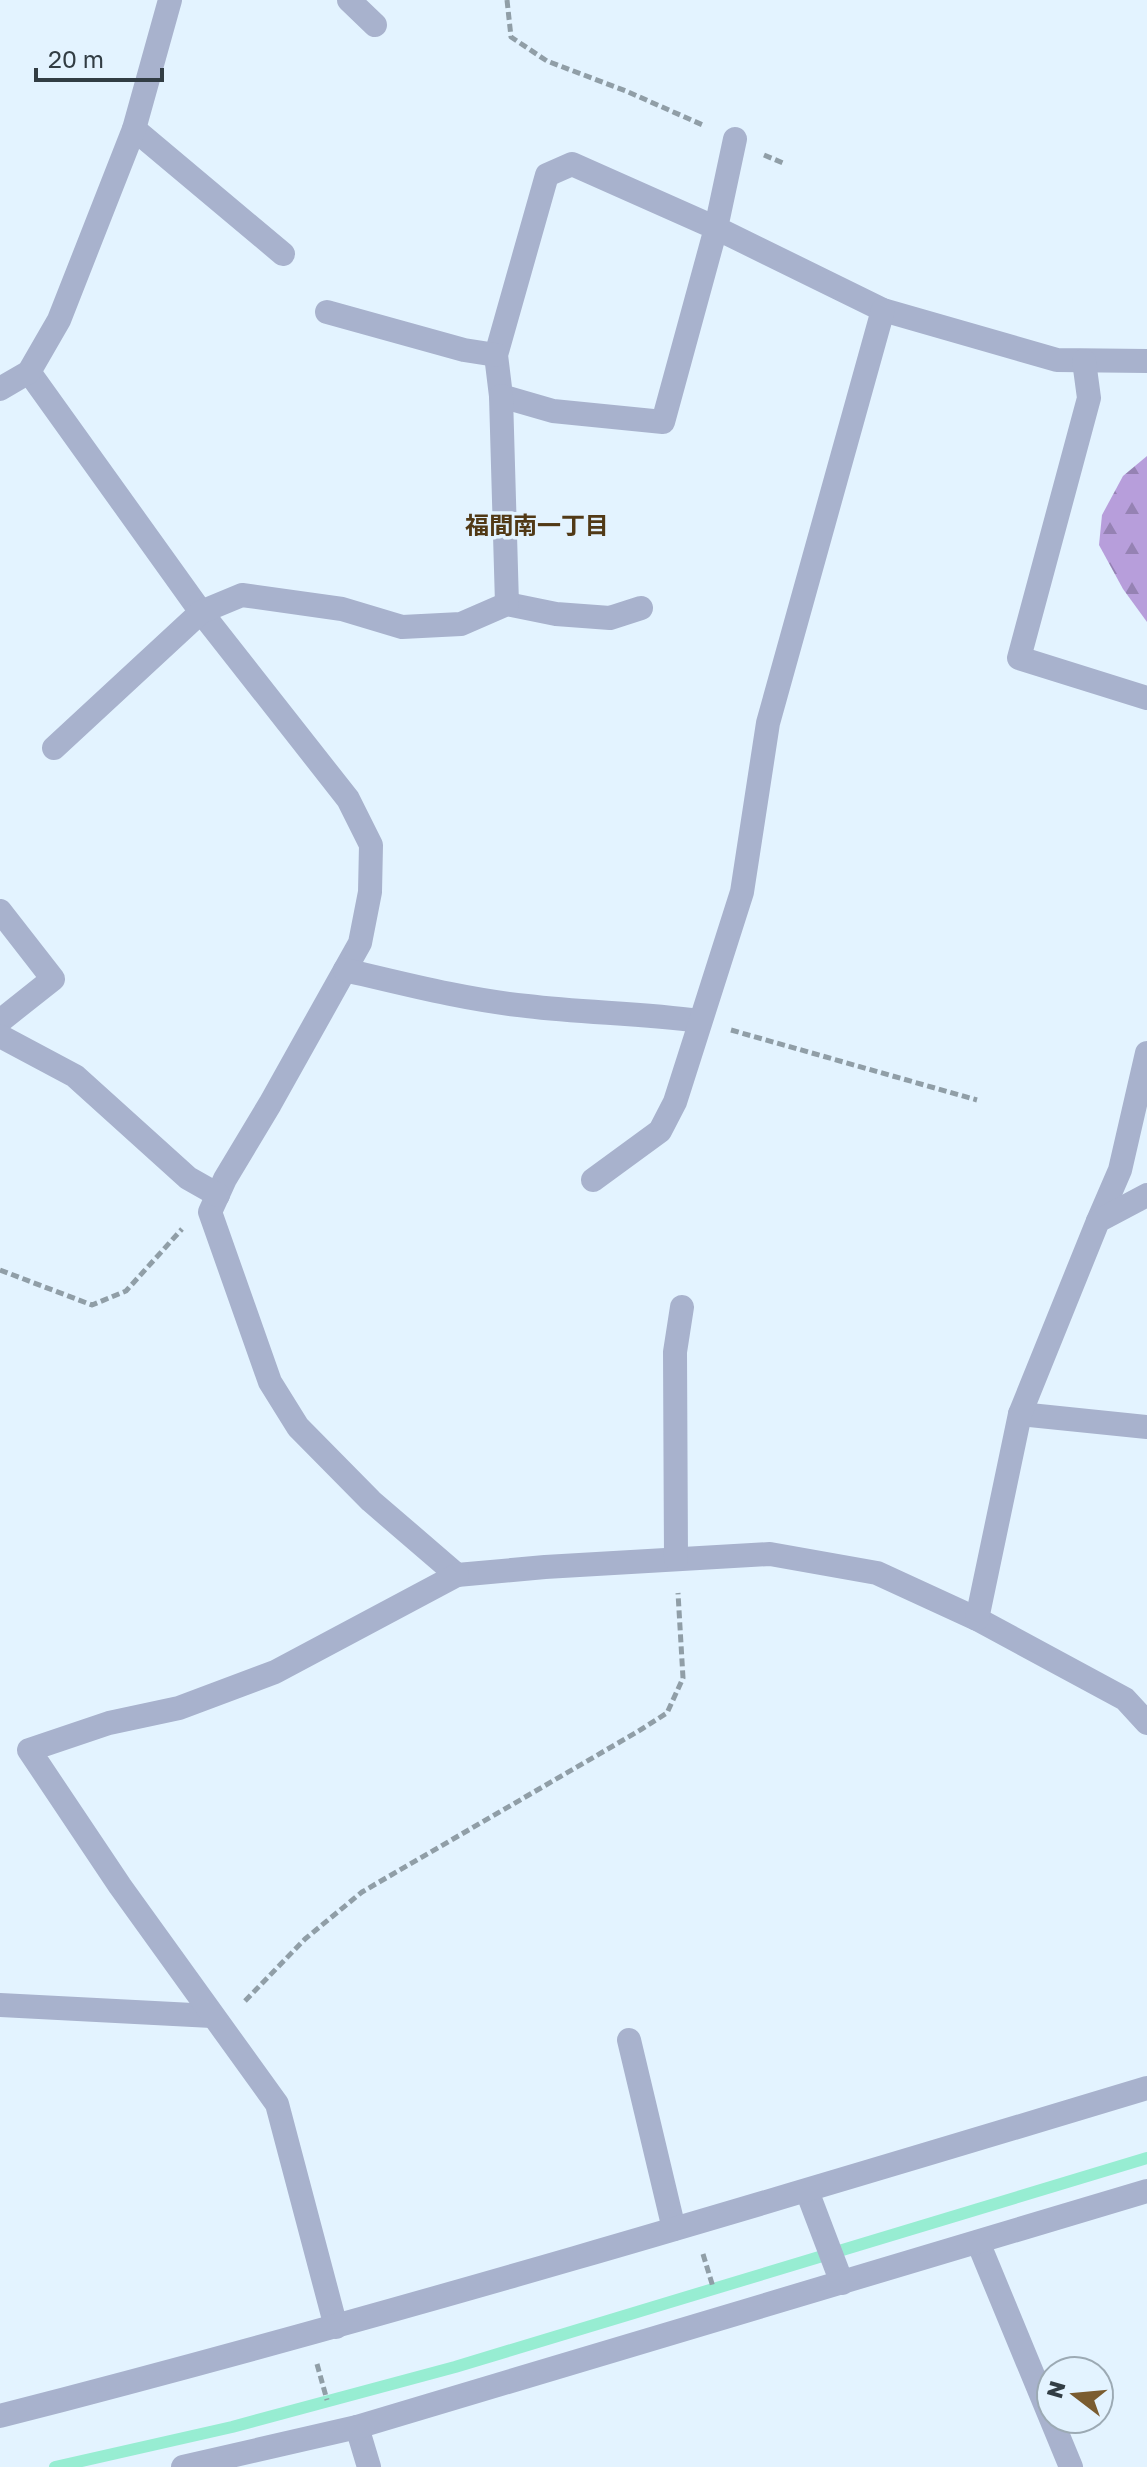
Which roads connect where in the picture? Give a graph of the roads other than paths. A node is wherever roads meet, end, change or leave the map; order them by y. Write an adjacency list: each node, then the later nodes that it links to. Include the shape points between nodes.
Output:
1 (170, 0): 4 (street)
2 (349, 0): 3 (street)
3 (375, 25)
4 (134, 129): 7 (street); 13 (street, via 59,320)
5 (735, 139): 6 (street)
6 (716, 228): 8 (street); 10 (street, via 572,164 547,175); 15 (street, via 663,422 553,411)
7 (283, 254)
8 (883, 310): 11 (street, via 1057,360); 24 (street, via 768,723 742,892)
9 (327, 312): 10 (street)
10 (496, 355): 15 (street)
11 (1084, 361): 12 (street); 19 (street, via 1089,398 1019,658)
12 (1147, 361)
13 (29, 372): 14 (street); 18 (street)
14 (0, 389)
15 (501, 396): 16 (street)
16 (507, 604): 17 (street, via 610,618); 18 (street, via 461,624 402,627 342,609 242,595)
17 (641, 608)
18 (201, 612): 20 (street); 22 (street, via 348,799 371,845 370,892 360,943)
19 (1147, 698)
20 (54, 748)
21 (0, 911): 23 (street, via 53,979)
22 (345, 970): 24 (street, via 526,1006); 30 (street)
23 (0, 1021)
24 (699, 1021): 28 (street, via 675,1102 660,1131)
25 (0, 1036): 30 (street, via 75,1076)
26 (1147, 1053): 27 (street)
27 (1135, 1151): 31 (street, via 1120,1170)
28 (593, 1180)
29 (1147, 1195): 31 (street)
30 (214, 1204): 36 (street, via 270,1382 298,1427 371,1501)
31 (1098, 1221): 33 (street)
32 (682, 1307): 35 (street, via 675,1352)
33 (1020, 1414): 34 (street); 37 (street)
34 (1147, 1427)
35 (676, 1559): 36 (street); 37 (street, via 770,1554 877,1573)
36 (457, 1575): 40 (street, via 275,1672 179,1708 109,1723 29,1750)
37 (977, 1619): 38 (street, via 1125,1699)
38 (1147, 1723)
39 (0, 2005): 40 (street)
40 (212, 2016): 48 (street, via 277,2104)
41 (629, 2040): 45 (street)
42 (1147, 2088): 43 (street)
43 (807, 2191): 45 (street); 47 (street)
44 (1147, 2191): 46 (street)
45 (674, 2229): 48 (street)
46 (978, 2242): 47 (street); 53 (street)
47 (841, 2281): 50 (street)
48 (336, 2327): 49 (street)
49 (0, 2416)
50 (357, 2427): 51 (street); 52 (street)
51 (183, 2467)
52 (369, 2467)
53 (1071, 2467)

